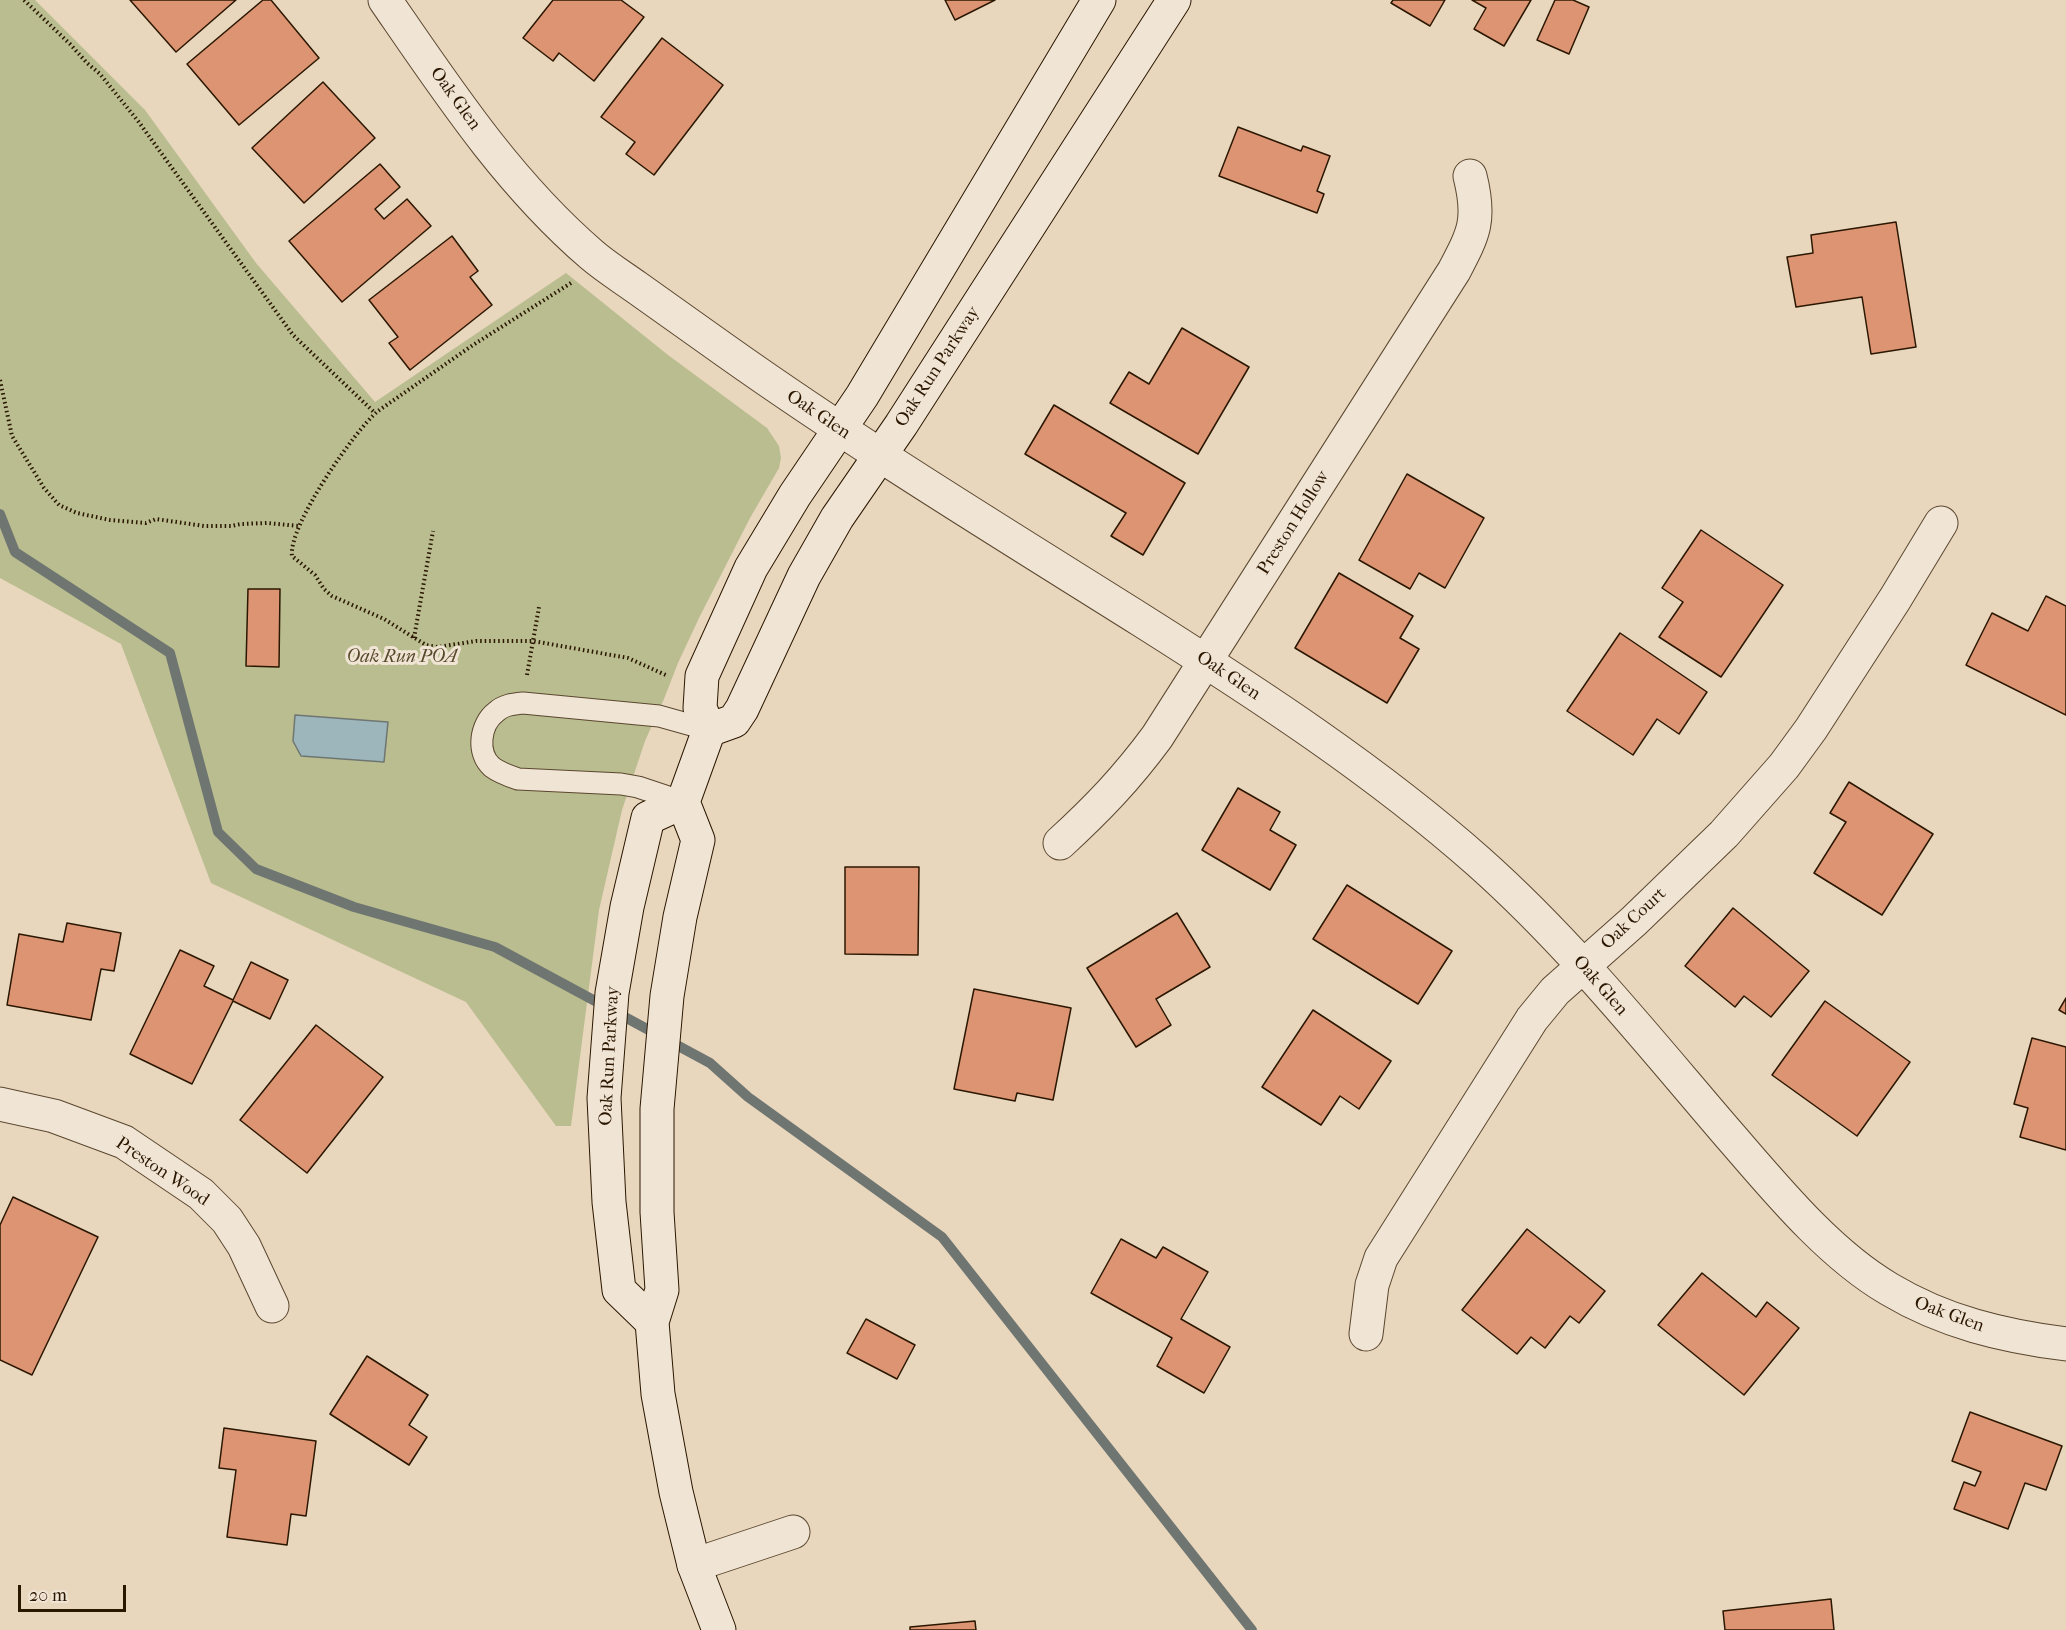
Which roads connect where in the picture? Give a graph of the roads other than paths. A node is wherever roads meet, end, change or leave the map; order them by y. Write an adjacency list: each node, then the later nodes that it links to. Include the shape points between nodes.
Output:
1 (385, 0): 5 (street, Oak Glen, via 468,120 534,200 594,257)
2 (1099, 0): 5 (street)
3 (1174, 0): 6 (street, Oak Run Parkway)
4 (1470, 176): 8 (street, Preston Hollow, via 1476,222 1454,272)
5 (840, 430): 6 (street, Oak Glen); 9 (street, via 751,568 702,676 700,708)
6 (879, 455): 8 (street, Oak Glen); 9 (street, Oak Run Parkway, via 804,576 742,709 734,721)
7 (1941, 523): 12 (street, Oak Court, via 1818,719 1784,766 1724,834)
8 (1206, 661): 11 (street, Preston Hollow, via 1133,770); 12 (street, Oak Glen, via 1358,764 1418,811 1480,862)
9 (709, 730): 10 (street); 10 (lane, via 659,716 522,703 495,712 486,724 483,753 490,765 503,774 518,779 621,784)
10 (682, 802): 15 (street, via 698,840 667,996 657,1109 662,1290); 15 (street, Oak Run Parkway, via 648,818 612,993 604,1098 609,1202 619,1290)
11 (1060, 843)
12 (1583, 965): 16 (street, Oak Court, via 1532,1019 1381,1258 1372,1285); 17 (street, Oak Glen, via 1773,1186 1846,1259 1884,1287 1966,1324)
13 (0, 1104): 14 (street, Preston Wood, via 54,1116 124,1142 201,1194 244,1246)
14 (273, 1306)
15 (652, 1322): 19 (street, via 667,1451)
16 (1366, 1334)
17 (2066, 1344)
18 (793, 1532): 19 (street)
19 (694, 1565): 20 (street)
20 (719, 1630)

